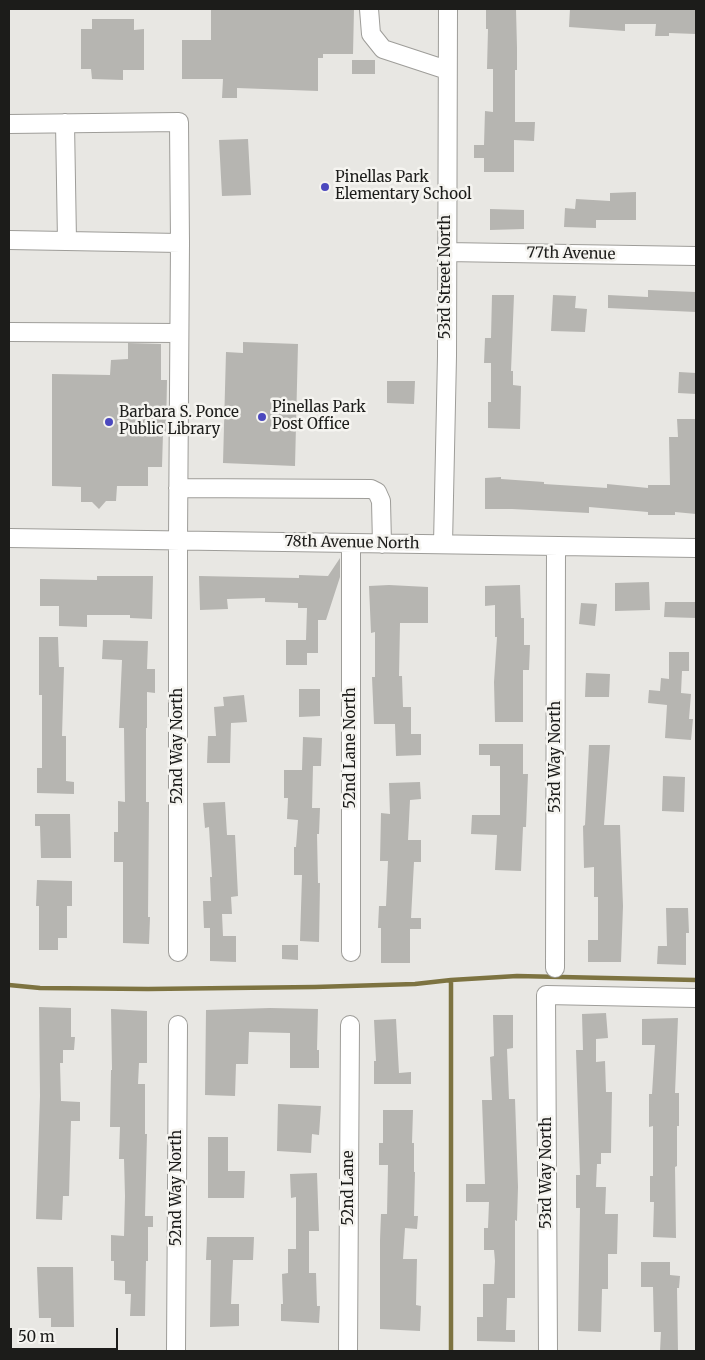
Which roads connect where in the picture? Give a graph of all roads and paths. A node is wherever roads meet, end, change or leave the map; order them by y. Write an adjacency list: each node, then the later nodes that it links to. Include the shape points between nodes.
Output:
1 (370, 9): 3 (street, via 371,34 384,49)
2 (448, 9): 3 (street, 53rd Street North)
3 (448, 70): 9 (street, 53rd Street North)
4 (65, 123): 5 (street); 7 (street); 8 (street, 52nd Way North, via 179,122)
5 (9, 124)
6 (9, 240): 7 (street)
7 (67, 241): 8 (street)
8 (180, 243): 12 (street, 52nd Way North)
9 (446, 252): 10 (street, 77th Avenue); 18 (street, 53rd Street North)
10 (696, 256)
11 (9, 332): 12 (street)
12 (180, 333): 13 (street, 52nd Way North)
13 (178, 488): 15 (street, 52nd Way North); 17 (street, via 371,489 377,492 381,501)
14 (9, 538): 15 (street, 78th Avenue North)
15 (178, 540): 16 (street, 78th Avenue North); 21 (street, 52nd Way North)
16 (352, 543): 17 (street, 78th Avenue North); 22 (street, 52nd Lane North)
17 (382, 544): 18 (street, 78th Avenue North)
18 (443, 544): 19 (street, 78th Avenue North)
19 (556, 546): 20 (street, 78th Avenue North); 23 (street, 53rd Way North)
20 (696, 548)
21 (178, 952)
22 (351, 952)
23 (555, 968)
24 (696, 998): 29 (street, 53rd Way North, via 546,995)
25 (178, 1025): 27 (street, 52nd Way North)
26 (350, 1025): 28 (street, 52nd Lane)
27 (176, 1351)
28 (348, 1351)
29 (548, 1351)

